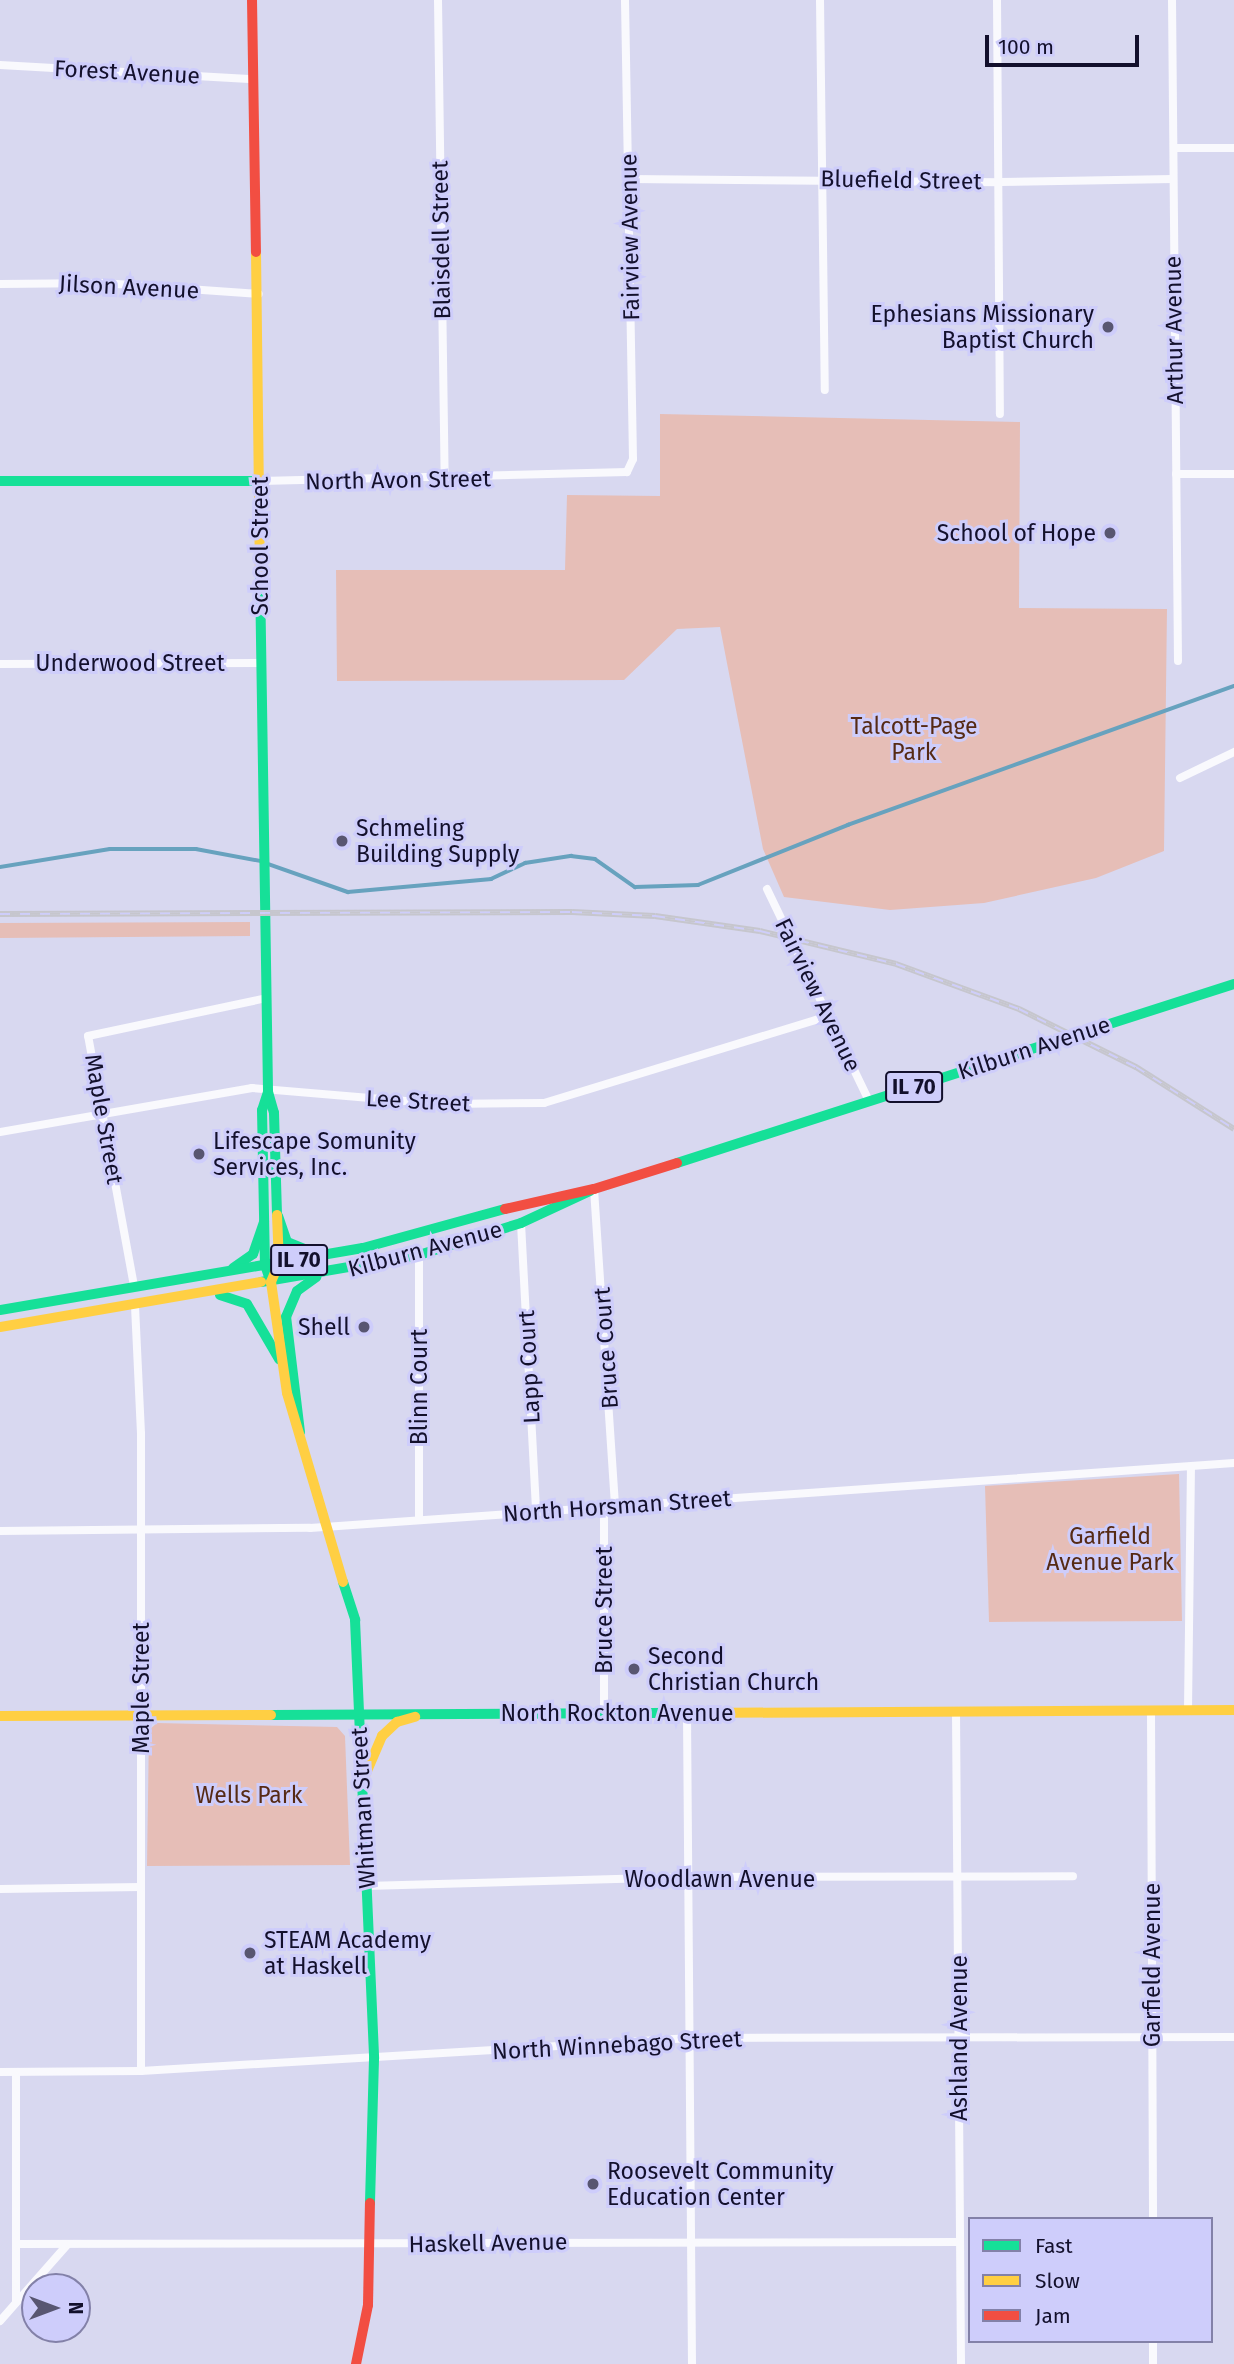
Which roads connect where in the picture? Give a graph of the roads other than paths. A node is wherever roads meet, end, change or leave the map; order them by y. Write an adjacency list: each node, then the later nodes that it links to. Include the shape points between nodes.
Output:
1 (252, 0): 8 (main road, School Street)
2 (438, 0): 22 (street, Blaisdell Street)
3 (625, 0): 11 (street, Fairview Avenue)
4 (820, 0): 12 (street)
5 (998, 0): 14 (street)
6 (1172, 0): 9 (street, Arthur Avenue)
7 (0, 65): 8 (street, Forest Avenue)
8 (254, 79): 16 (main road, School Street)
9 (1174, 148): 10 (street); 13 (street, Arthur Avenue)
10 (1234, 148)
11 (629, 179): 12 (street, Bluefield Street); 19 (street, Fairview Avenue, via 633,459)
12 (822, 179): 14 (street, Bluefield Street); 17 (street)
13 (1172, 179): 14 (street, Bluefield Street); 20 (street, Arthur Avenue)
14 (1000, 182): 18 (street)
15 (0, 284): 16 (street, Jilson Avenue, via 102,283)
16 (259, 294): 24 (main road, School Street)
17 (825, 390)
18 (1000, 414)
19 (627, 472): 22 (street, North Avon Street)
20 (1176, 474): 21 (street); 25 (street, Arthur Avenue)
21 (1234, 474)
22 (445, 480): 24 (street, North Avon Street)
23 (0, 481): 24 (main road, North Avon Street)
24 (260, 481): 27 (main road, School Street)
25 (1178, 661)
26 (0, 663): 27 (street, Underwood Street)
27 (261, 663): 32 (main road, School Street)
28 (1234, 752): 29 (street)
29 (1180, 778)
30 (767, 888): 33 (street, Fairview Avenue)
31 (1234, 984): 35 (main road, Kilburn Avenue / IL 70)
32 (267, 999): 34 (main road, School Street); 36 (street, Maple Street, via 88,1036)
33 (828, 1016): 34 (street, Lee Street, via 544,1103 444,1104); 35 (street, Fairview Avenue)
34 (268, 1091): 36 (street, Lee Street, via 242,1089); 39 (main road, School Street, via 274,1113); 40 (main road, School Street, via 262,1110)
35 (869, 1101): 38 (main road, Kilburn Avenue / IL 70)
36 (102, 1114): 37 (street, Lee Street); 49 (street, Maple Street)
37 (0, 1132)
38 (594, 1189): 41 (main road, Kilburn Avenue / IL 70); 42 (main road, Kilburn Avenue / IL 70, via 571,1191); 58 (street, Bruce Court)
39 (278, 1216): 42 (main road, via 292,1247); 44 (main road, School Street)
40 (264, 1222): 45 (main road, School Street); 46 (main road, via 253,1254)
41 (522, 1223): 43 (main road, Kilburn Avenue / IL 70); 60 (street, Lapp Court)
42 (324, 1255): 44 (main road, Kilburn Avenue / IL 70)
43 (419, 1255): 47 (main road, Kilburn Avenue / IL 70); 61 (street, Blinn Court)
44 (279, 1263): 45 (main road, Kilburn Avenue / IL 70); 48 (main road, Whitman Street)
45 (265, 1265): 46 (main road, Kilburn Avenue / IL 70); 48 (main road, School Street)
46 (226, 1271): 49 (main road, Kilburn Avenue / IL 70)
47 (322, 1274): 48 (main road, Kilburn Avenue / IL 70); 55 (main road, via 297,1291 286,1317)
48 (271, 1282): 50 (main road, Kilburn Avenue / IL 70); 54 (main road, Whitman Street)
49 (134, 1286): 52 (main road, Kilburn Avenue / IL 70)
50 (209, 1293): 51 (main road, Kilburn Avenue / IL 70); 54 (main road, via 247,1304)
51 (135, 1306): 53 (main road, Kilburn Avenue / IL 70); 64 (street, Maple Street)
52 (0, 1310)
53 (0, 1327)
54 (279, 1359): 55 (main road, Whitman Street)
55 (300, 1432): 62 (main road, Whitman Street)
56 (1234, 1463): 57 (street, North Horsman Street)
57 (1191, 1467): 58 (street, North Horsman Street); 65 (street)
58 (615, 1506): 59 (street, North Horsman Street)
59 (604, 1507): 60 (street, North Horsman Street); 71 (street, Bruce Street)
60 (536, 1511): 61 (street, North Horsman Street)
61 (419, 1519): 62 (street, North Horsman Street)
62 (327, 1526): 64 (street, North Horsman Street); 69 (main road, Whitman Street, via 355,1620)
63 (0, 1531): 64 (street, North Horsman Street)
64 (141, 1531): 74 (street, Maple Street)
65 (1188, 1710): 66 (main road, North Rockton Avenue); 68 (main road, North Rockton Avenue)
66 (1234, 1710)
67 (956, 1712): 68 (main road, North Rockton Avenue); 72 (main road, North Rockton Avenue); 78 (street, Ashland Avenue)
68 (1152, 1712): 82 (street, Garfield Avenue)
69 (358, 1713): 70 (main road, North Rockton Avenue); 74 (main road, North Rockton Avenue); 75 (main road, Whitman Street)
70 (429, 1713): 71 (main road, North Rockton Avenue); 75 (main road, via 388,1728 370,1758)
71 (604, 1713): 72 (main road, North Rockton Avenue)
72 (687, 1714): 77 (street)
73 (0, 1716): 74 (main road, North Rockton Avenue)
74 (140, 1716): 80 (street, Maple Street)
75 (362, 1787): 79 (main road, Whitman Street)
76 (1073, 1876): 78 (street, Woodlawn Avenue)
77 (688, 1877): 78 (street, Woodlawn Avenue); 79 (street, Woodlawn Avenue); 84 (street)
78 (958, 1878): 85 (street, Ashland Avenue)
79 (366, 1886): 86 (main road, Whitman Street)
80 (141, 1887): 81 (street); 87 (street, Maple Street)
81 (0, 1889)
82 (1152, 2037): 83 (street, North Winnebago Street); 85 (street, North Winnebago Street); 90 (street, Garfield Avenue)
83 (1234, 2037)
84 (691, 2038): 85 (street, North Winnebago Street); 86 (street, North Winnebago Street); 91 (street)
85 (959, 2038): 92 (street, Ashland Avenue)
86 (374, 2059): 87 (street, North Winnebago Street); 95 (main road, Whitman Street)
87 (141, 2071): 89 (street, North Winnebago Street)
88 (0, 2072): 89 (street, North Winnebago Street)
89 (16, 2072): 93 (street)
90 (1153, 2217)
91 (694, 2241): 92 (street, Haskell Avenue); 95 (street, Haskell Avenue); 100 (street)
92 (960, 2242): 101 (street, Ashland Avenue)
93 (16, 2244): 94 (street, Haskell Avenue); 96 (street)
94 (67, 2245): 95 (street, Haskell Avenue); 96 (street)
95 (371, 2245): 99 (main road, Whitman Street, via 366,2331)
96 (16, 2302): 97 (street)
97 (0, 2321)
98 (1153, 2343): 102 (street)
99 (356, 2364)
100 (692, 2364)
101 (961, 2364)
102 (1153, 2364)

